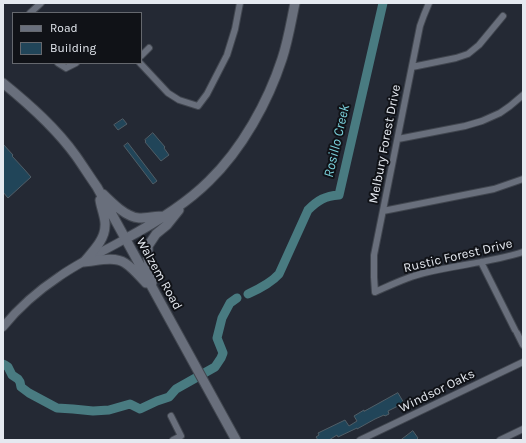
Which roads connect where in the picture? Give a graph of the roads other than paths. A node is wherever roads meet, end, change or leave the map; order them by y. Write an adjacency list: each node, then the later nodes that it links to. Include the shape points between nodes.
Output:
1 (41, 3): 5 (street)
2 (240, 3): 11 (street, via 227,55 198,106 179,100 168,93)
3 (295, 3): 18 (main road, Walzem Road, via 290,30 274,82 257,116 225,163 209,181)
4 (429, 3): 12 (street, Melbury Forest Drive, via 420,26)
5 (31, 12)
6 (503, 16): 12 (street, via 468,54)
7 (149, 48): 8 (street)
8 (142, 55)
9 (59, 64): 10 (street, via 66,71)
10 (75, 64)
11 (141, 64)
12 (412, 67): 15 (street, Melbury Forest Drive)
13 (3, 83): 17 (main road, via 54,130)
14 (523, 95): 15 (street, via 500,113 482,121)
15 (398, 139): 19 (street, Melbury Forest Drive)
16 (523, 179): 19 (street, via 494,189)
17 (97, 187): 20 (main road, via 106,198 131,216); 21 (main road); 23 (main road, via 106,225 99,242)
18 (186, 200): 20 (main road, Walzem Road); 25 (main road, via 148,246)
19 (383, 211): 26 (street, Melbury Forest Drive, via 374,255)
20 (165, 216): 21 (main road, Walzem Road)
21 (125, 239): 23 (street); 25 (main road, Walzem Road)
22 (523, 252): 24 (street, Rustic Forest Drive)
23 (84, 262): 25 (main road, via 122,262); 27 (street, via 61,275 38,293)
24 (481, 262): 26 (street, Rustic Forest Drive, via 423,273); 28 (street)
25 (153, 290): 34 (main road, Walzem Road)
26 (376, 292)
27 (3, 327)
28 (523, 345)
29 (523, 362): 35 (street, Windsor Oaks)
30 (171, 416): 32 (street)
31 (523, 429): 36 (street)
32 (182, 438): 33 (street)
33 (173, 440)
34 (236, 440)
35 (360, 440)
36 (500, 440)

